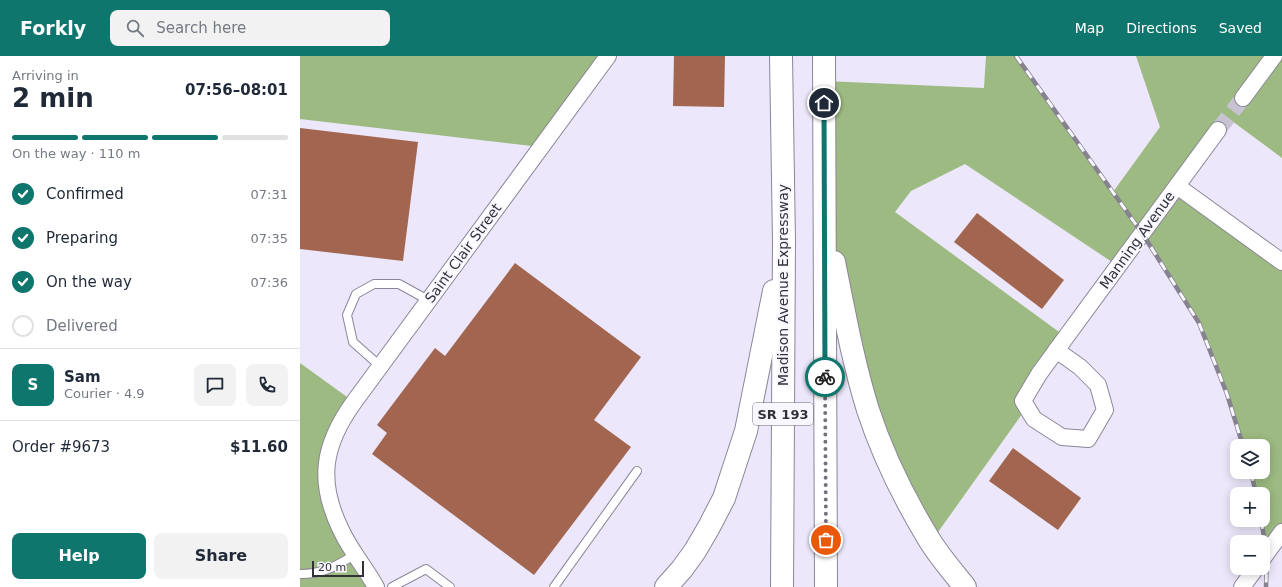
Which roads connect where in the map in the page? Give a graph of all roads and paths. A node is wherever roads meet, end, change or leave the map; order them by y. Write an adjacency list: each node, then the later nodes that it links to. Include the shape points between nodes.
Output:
1 (781, 56): 9 (highway, Madison Avenue Expressway / SR 193)
2 (824, 56): 8 (highway, SR 193)
3 (1274, 56): 5 (street)
4 (606, 60): 11 (street, Saint Clair Street)
5 (1243, 98)
6 (1218, 130): 7 (street, Manning Avenue)
7 (1177, 186): 10 (street); 12 (street, Manning Avenue)
8 (825, 215): 26 (highway, SR 193); 27 (highway, via 853,352 872,419 902,492 931,542)
9 (784, 241): 24 (highway, via 746,431 724,498 695,551); 25 (highway, Madison Avenue Expressway / SR 193)
10 (1282, 262)
11 (428, 300): 13 (street, Saint Clair Street); 13 (lane, via 399,284 374,284 356,294 347,315 353,342)
12 (1056, 350): 12 (street, Manning Avenue, via 1023,401 1034,420 1062,437 1088,439 1105,410 1098,385 1080,367)
13 (380, 366): 17 (street, Saint Clair Street, via 334,433 326,467 326,483 331,505 341,531)
14 (637, 470): 23 (lane)
15 (1282, 532): 16 (street)
16 (1270, 548)
17 (356, 554): 18 (lane, via 327,570); 20 (street, Saint Clair Street)
18 (300, 574)
19 (1251, 575): 28 (street)
20 (376, 587)
21 (392, 587): 22 (lane, via 426,569)
22 (450, 587)
23 (554, 587)
24 (666, 587)
25 (782, 587)
26 (826, 587)
27 (965, 587)
28 (1242, 587)

